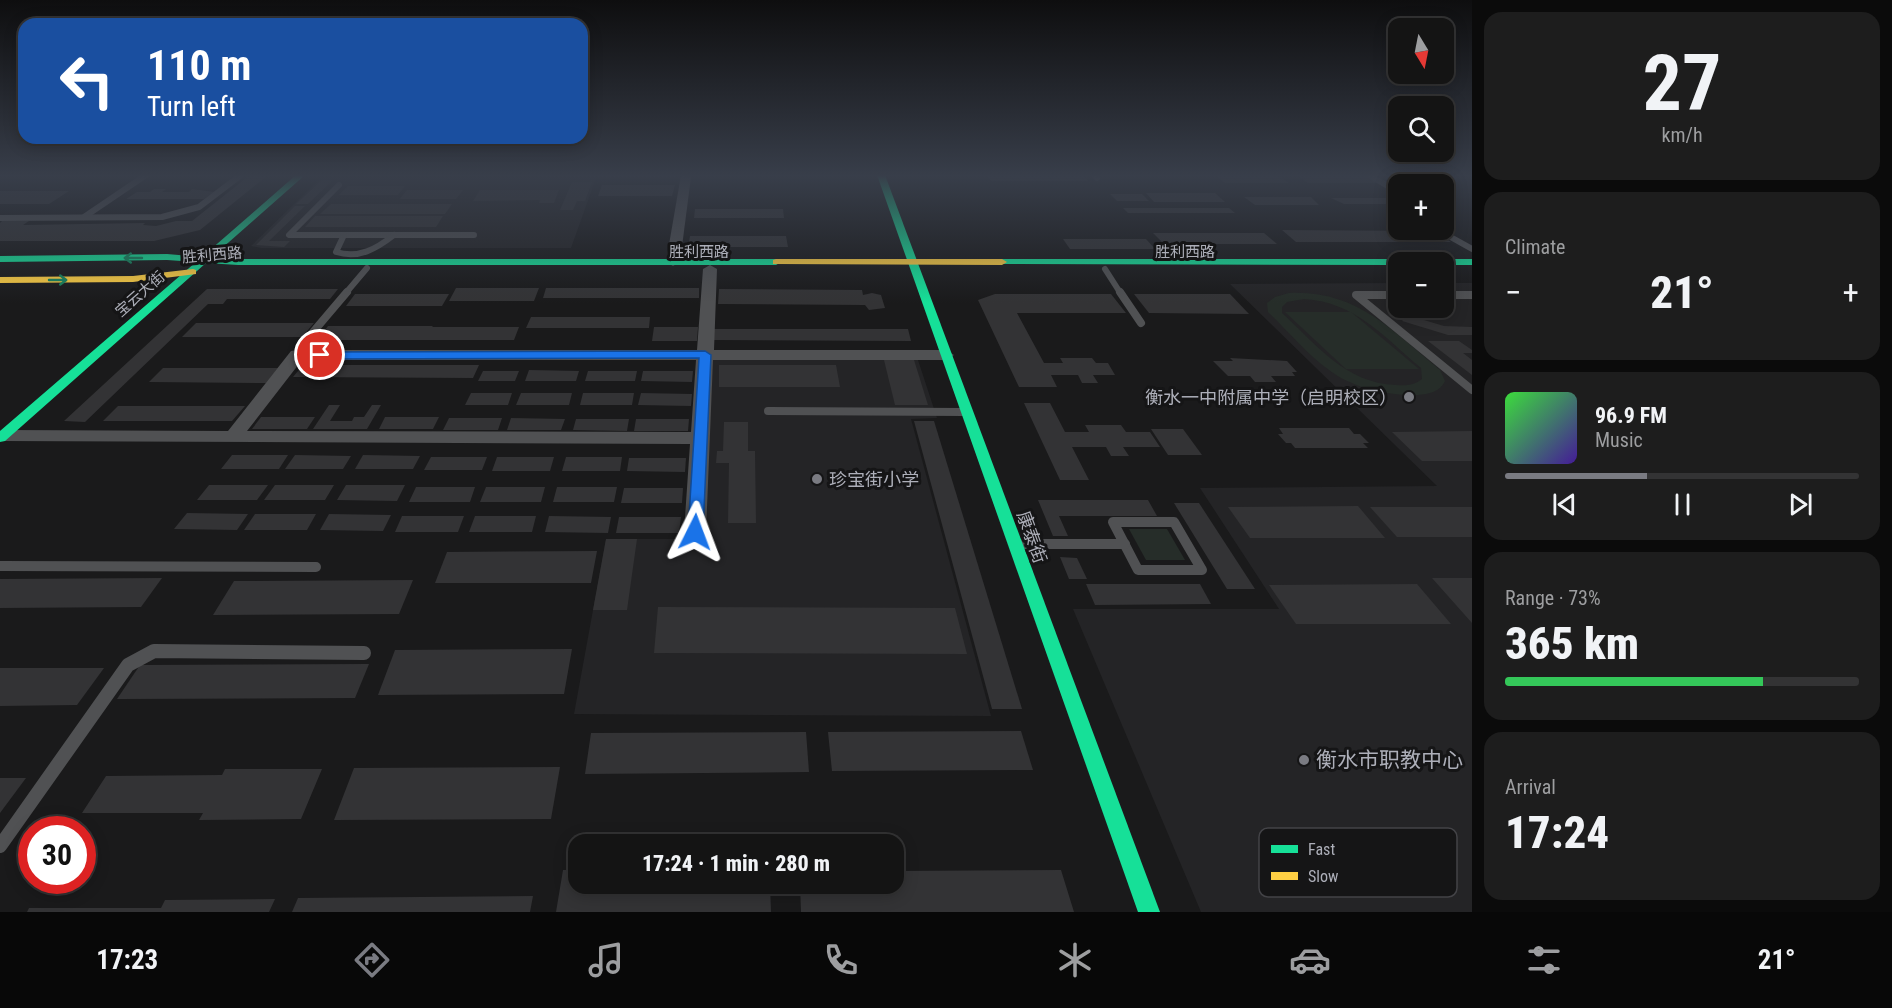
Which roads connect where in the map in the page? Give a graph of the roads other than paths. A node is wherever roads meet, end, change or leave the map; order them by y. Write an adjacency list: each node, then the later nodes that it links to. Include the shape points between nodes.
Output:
1 (0, 218): 2 (lane)
2 (37, 218)
3 (252, 218): 14 (main road, 宝云大街)
4 (306, 218): 8 (lane, via 289,235)
5 (679, 218): 15 (street)
6 (897, 218): 17 (main road, 康泰街)
7 (474, 234): 9 (lane)
8 (344, 235): 9 (lane); 13 (lane, via 336,252)
9 (394, 235): 13 (lane, via 370,252)
10 (1454, 239): 11 (lane)
11 (1472, 249)
12 (0, 259): 14 (main road, 胜利西路, one-way to 12)
13 (347, 259): 14 (main road, 胜利西路); 15 (main road, 胜利西路)
14 (204, 260): 24 (main road, 宝云大街)
15 (673, 262): 17 (main road, 胜利西路)
16 (1472, 262): 17 (main road, 胜利西路)
17 (914, 265): 19 (main road, 胜利西路); 20 (main road, 胜利西路); 32 (main road, 康泰街)
18 (367, 268): 19 (main road, 胜利西路); 24 (main road, 胜利西路, via 227,268); 30 (lane)
19 (710, 269): 31 (street)
20 (1105, 269): 21 (main road, 胜利西路); 29 (lane)
21 (1388, 269)
22 (1454, 269): 23 (main road)
23 (1472, 269)
24 (189, 273): 25 (main road, 胜利西路, one-way to 24, via 133,279); 36 (main road, 宝云大街)
25 (0, 280)
26 (1388, 295): 33 (lane, via 1356,295)
27 (1454, 295): 28 (lane)
28 (1472, 296)
29 (1141, 323)
30 (302, 345)
31 (705, 355): 32 (street); 37 (street, via 297,355); 38 (street)
32 (946, 355): 35 (main road, 康泰街)
33 (1472, 390)
34 (768, 411): 35 (lane)
35 (967, 412): 40 (main road, 康泰街)
36 (1, 437): 37 (street)
37 (233, 437): 38 (street)
38 (701, 438): 39 (street)
39 (695, 532)
40 (1015, 544): 41 (lane); 46 (main road, 康泰街)
41 (1125, 544): 41 (lane, via 1113,522 1174,522 1203,570 1138,570)
42 (0, 566): 43 (lane)
43 (316, 567)
44 (364, 653): 45 (lane, via 153,651 128,664)
45 (0, 846)
46 (1149, 912)

